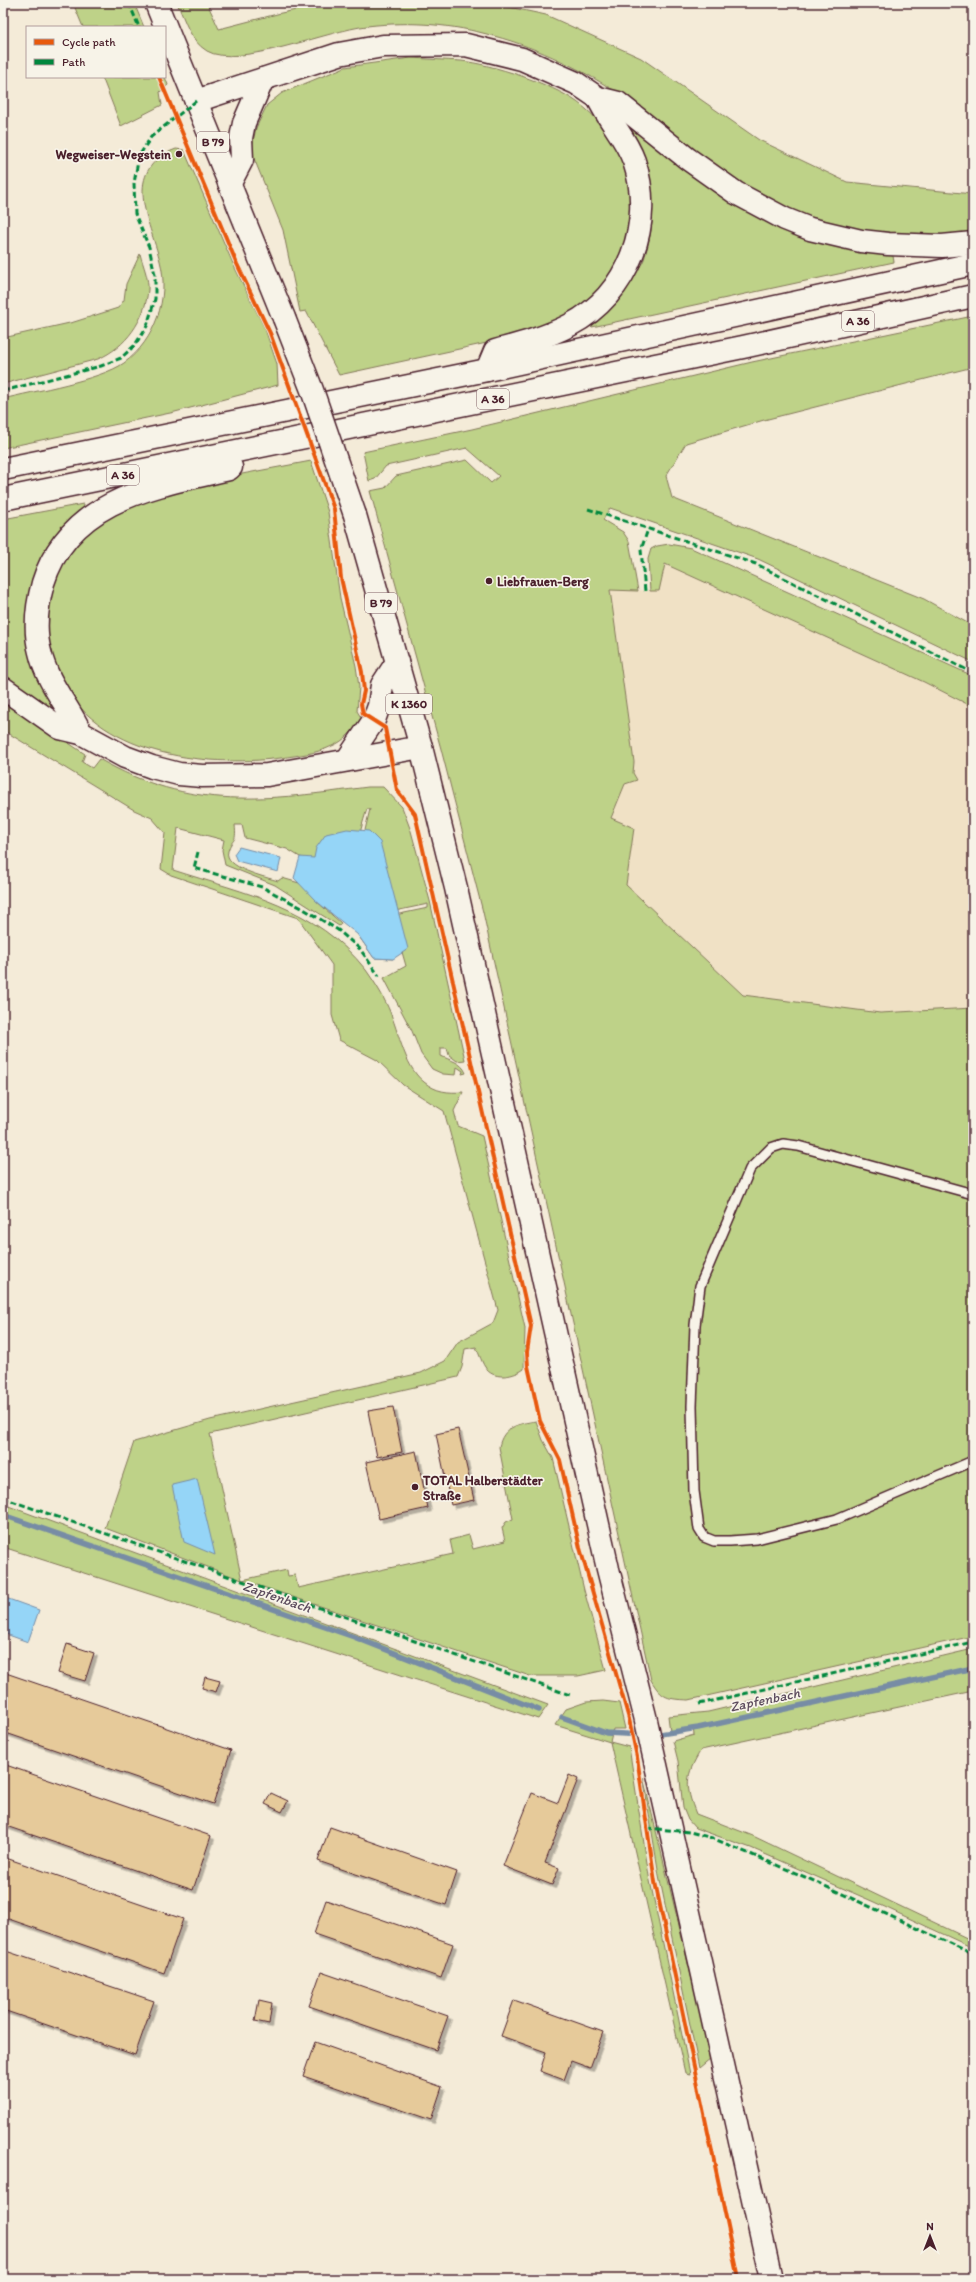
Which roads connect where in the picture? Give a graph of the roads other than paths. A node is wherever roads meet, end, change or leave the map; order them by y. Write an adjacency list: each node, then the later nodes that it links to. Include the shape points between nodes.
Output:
1 (156, 3): 2 (main road, B 79)
2 (165, 26)
3 (166, 28): 6 (main road, B 79)
4 (263, 79): 5 (main road, via 339,54 383,46 466,45 529,62 576,83); 6 (main road); 7 (main road, via 244,123 241,138 242,160)
5 (598, 98): 8 (main road, via 618,103 688,159 736,193 810,229 861,241 888,244 942,246); 11 (main road, via 606,115 628,145 639,180 642,198 640,231 629,264 602,302 586,314 570,325 534,340 495,351)
6 (196, 101): 7 (main road, B 79)
7 (230, 183): 15 (main road, B 79, bridge, via 314,397 355,515)
8 (973, 243)
9 (973, 264): 11 (main road, A 36)
10 (973, 296): 12 (main road, A 36)
11 (487, 370): 13 (main road, A 36)
12 (243, 452): 14 (main road, A 36); 17 (main road, via 229,469 141,491 108,505 74,531 52,561 40,594 37,613 40,652 54,690 73,716)
13 (3, 469)
14 (3, 499)
15 (397, 662): 18 (main road, K 1360); 19 (main road, via 382,685 374,720)
16 (3, 688): 17 (main road, via 60,728)
17 (81, 733): 19 (main road, via 125,757 179,774 267,775)
18 (421, 747): 19 (main road); 22 (main road, K 1360, via 456,888 608,1569 645,1716)
19 (348, 760)
20 (973, 1194): 21 (lane, via 783,1144 770,1148 750,1169 700,1286 695,1326 692,1406 694,1491 699,1529 704,1537 714,1541 757,1539 838,1519)
21 (973, 1462)
22 (771, 2279)

